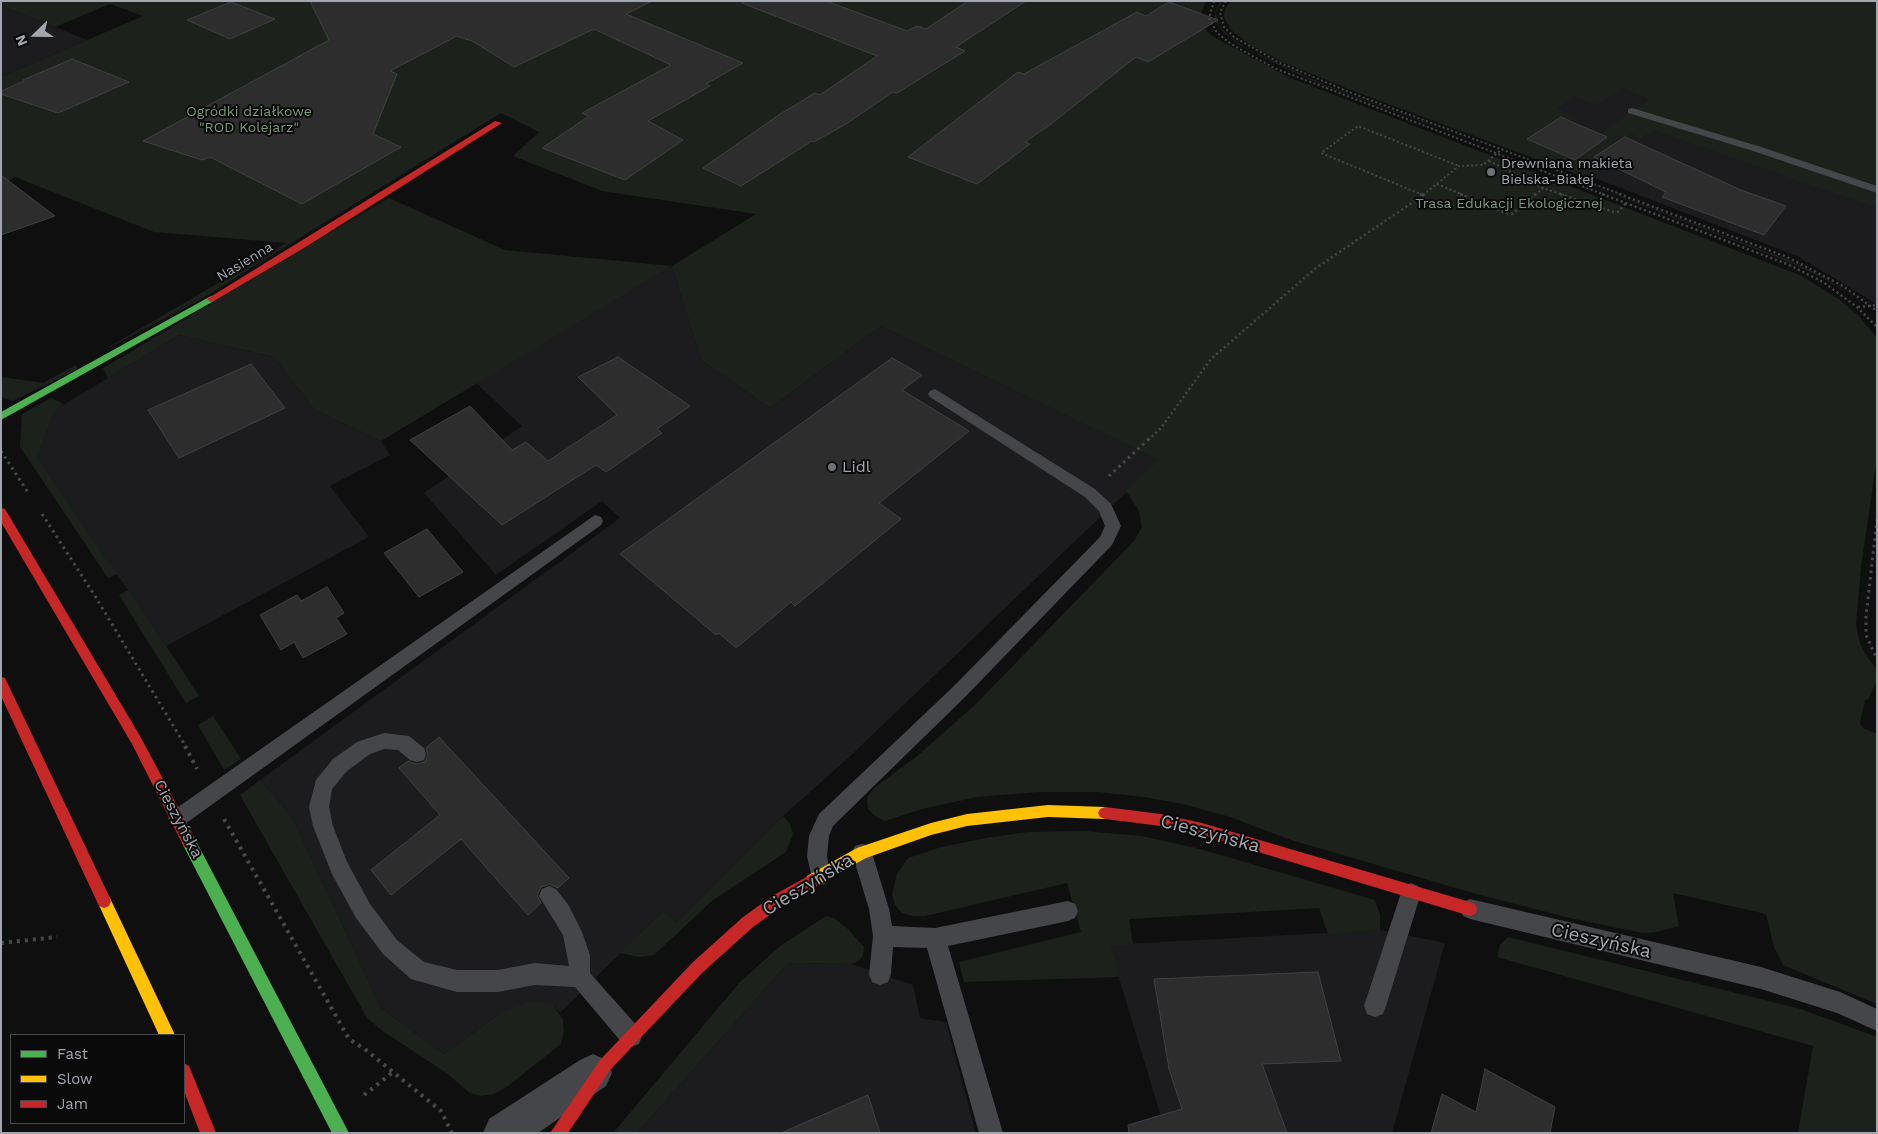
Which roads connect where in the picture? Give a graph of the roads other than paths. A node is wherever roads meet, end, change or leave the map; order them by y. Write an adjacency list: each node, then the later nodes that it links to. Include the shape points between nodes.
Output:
1 (1632, 111): 3 (lane)
2 (498, 123): 5 (street, Nasienna, via 302,246)
3 (1877, 190)
4 (935, 394): 12 (lane, via 1090,493 1106,508 1113,526 1106,541 960,691 826,820 819,836)
5 (1, 417)
6 (1, 512): 10 (street, Cieszyńska)
7 (595, 521): 10 (lane)
8 (1, 682): 23 (street)
9 (418, 754): 20 (lane, via 402,742 377,743 340,765 323,786 320,807 323,826 339,867 363,911 390,948 419,971 457,981 498,981 535,974)
10 (178, 818): 28 (street, Cieszyńska)
11 (862, 853): 12 (street, Cieszyńska); 13 (street, Cieszyńska, via 931,828 968,820 1048,811 1100,812 1202,829); 17 (lane, via 879,909)
12 (820, 876): 24 (street, Cieszyńska, via 779,900 729,938)
13 (1411, 893): 15 (street, Cieszyńska); 21 (lane)
14 (549, 896): 20 (lane, via 572,932 580,955)
15 (1470, 909): 22 (lane, Cieszyńska, via 1761,978 1840,1003)
16 (1068, 911): 18 (lane)
17 (883, 936): 18 (lane); 19 (lane)
18 (936, 938): 31 (lane)
19 (880, 974)
20 (580, 977): 24 (lane)
21 (1375, 1006)
22 (1877, 1020)
23 (167, 1034)
24 (631, 1036): 25 (street, Cieszyńska)
25 (605, 1065): 29 (street, Cieszyńska); 30 (street, Cieszyńska)
26 (185, 1074): 27 (street)
27 (208, 1133)
28 (342, 1133)
29 (503, 1133)
30 (558, 1133)
31 (991, 1133)

